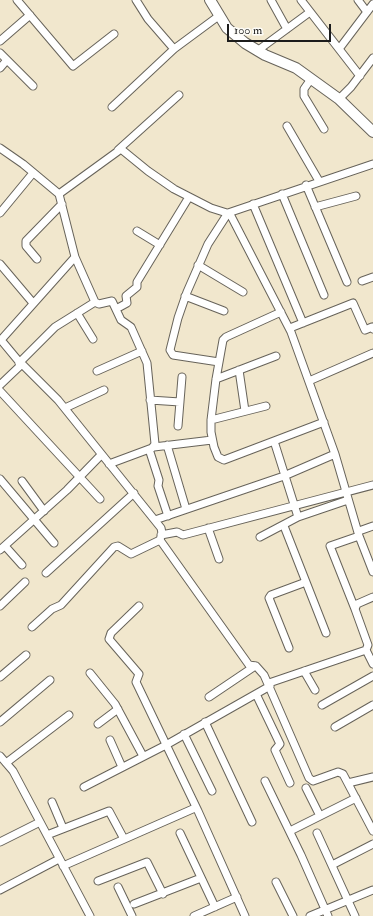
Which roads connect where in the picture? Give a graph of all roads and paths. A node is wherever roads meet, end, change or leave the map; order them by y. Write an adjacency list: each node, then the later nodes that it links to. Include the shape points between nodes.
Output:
1 (17, 0): 10 (street)
2 (136, 0): 15 (street, via 148,19)
3 (210, 0): 11 (main road)
4 (271, 0): 12 (street)
5 (301, 0): 8 (street)
6 (358, 0): 9 (street)
7 (373, 4): 9 (street)
8 (310, 12): 12 (street); 16 (street)
9 (367, 12): 16 (street)
10 (30, 14): 13 (street, via 73,66); 14 (street)
11 (220, 16): 15 (street); 17 (main road, via 227,28 245,44)
12 (287, 29): 17 (street)
13 (114, 34)
14 (0, 41)
15 (174, 48): 27 (street)
16 (339, 49): 22 (street)
17 (257, 50): 23 (main road, via 296,68)
18 (0, 53): 20 (street)
19 (373, 58): 22 (street)
20 (7, 60): 21 (street); 24 (street)
21 (0, 68)
22 (360, 76): 26 (street)
23 (311, 79): 26 (main road); 29 (street, via 304,89 304,96)
24 (33, 86)
25 (179, 95): 32 (street)
26 (339, 99): 30 (main road)
27 (112, 107)
28 (287, 126): 35 (street)
29 (324, 130)
30 (373, 132)
31 (0, 148): 34 (street)
32 (118, 150): 37 (street); 40 (street, via 121,148 148,171)
33 (373, 164): 35 (street)
34 (33, 173): 37 (street); 44 (street)
35 (319, 181): 36 (street)
36 (306, 185): 38 (street); 43 (street)
37 (59, 194): 41 (street)
38 (282, 194): 42 (street); 56 (street)
39 (356, 196): 43 (street)
40 (190, 197): 45 (street); 47 (street)
41 (62, 204): 48 (street); 49 (street, via 26,241 26,246)
42 (253, 204): 45 (street); 64 (street)
43 (315, 207): 54 (street)
44 (0, 213)
45 (228, 213): 51 (street); 62 (street, via 234,219)
46 (137, 231): 47 (street)
47 (160, 245): 60 (street, via 137,282 137,288 126,296 127,303)
48 (75, 257): 58 (street); 59 (street)
49 (37, 259)
50 (0, 264): 59 (street)
51 (198, 265): 55 (street); 57 (street)
52 (373, 277): 53 (street)
53 (362, 281)
54 (347, 282)
55 (243, 292)
56 (324, 295)
57 (185, 296): 61 (street); 71 (street, via 170,353)
58 (95, 302): 60 (street, via 99,304 112,301); 63 (street)
59 (33, 303): 72 (street, via 1,340)
60 (116, 309): 68 (street, via 120,320 131,327)
61 (224, 311)
62 (281, 312): 65 (street); 71 (street, via 226,337 222,343)
63 (77, 313): 67 (street); 72 (street, via 50,331)
64 (303, 323): 65 (street); 66 (street, via 353,303 365,330 372,327)
65 (290, 328): 77 (street)
66 (373, 329)
67 (93, 339)
68 (142, 351): 74 (street); 81 (street, via 147,363)
69 (373, 353): 77 (street)
70 (276, 356): 73 (street)
71 (219, 362): 76 (street)
72 (20, 364): 78 (street); 84 (street, via 24,364)
73 (239, 370): 76 (street); 85 (street)
74 (97, 371)
75 (182, 377): 82 (street)
76 (216, 378): 86 (street)
77 (309, 381): 87 (street)
78 (0, 385)
79 (104, 390): 84 (street)
80 (0, 391): 97 (street)
81 (150, 400): 82 (street); 92 (street)
82 (180, 402): 88 (street)
83 (266, 406): 85 (street)
84 (65, 408): 94 (street)
85 (245, 412): 86 (street)
86 (211, 420): 89 (street)
87 (324, 422): 90 (street); 93 (street)
88 (178, 426)
89 (212, 440): 90 (street, via 218,457 224,460); 91 (street)
90 (274, 440): 96 (street)
91 (167, 445): 92 (street); 107 (street)
92 (152, 448): 95 (street); 109 (street, via 158,486)
93 (335, 454): 96 (street); 104 (street)
94 (101, 455): 95 (street); 97 (street)
95 (109, 464): 103 (street)
96 (284, 476): 106 (street); 107 (street)
97 (80, 477): 105 (street); 108 (street)
98 (0, 479): 101 (street)
99 (22, 481): 108 (street)
100 (373, 485): 104 (street)
101 (6, 486): 102 (street); 111 (street)
102 (0, 492)
103 (134, 494): 112 (street); 124 (street)
104 (347, 497): 106 (street); 110 (street); 116 (street)
105 (100, 499)
106 (294, 506): 110 (street); 115 (street)
107 (186, 509): 109 (street)
108 (44, 511): 111 (street)
109 (168, 516): 112 (street)
110 (298, 517): 113 (street)
111 (34, 520): 119 (street); 120 (street)
112 (155, 520): 118 (street, via 161,528)
113 (284, 526): 117 (street); 126 (street)
114 (373, 526): 116 (street)
115 (208, 528): 118 (street, via 183,535 177,532); 121 (street)
116 (359, 533): 123 (street); 130 (street, via 330,546)
117 (260, 537)
118 (161, 538): 131 (street, via 131,554 120,546 114,547 62,605 52,609); 137 (street, via 249,665)
119 (54, 543)
120 (2, 548): 122 (street)
121 (219, 559)
122 (22, 565)
123 (372, 567)
124 (46, 573)
125 (25, 582): 128 (street)
126 (306, 582): 132 (street); 133 (street, via 269,598)
127 (373, 598): 130 (street, via 358,604)
128 (0, 606)
129 (139, 606): 157 (street, via 111,633 109,639 139,674 136,682)
130 (355, 609): 134 (street)
131 (32, 627)
132 (326, 633)
133 (289, 648)
134 (369, 654): 136 (street); 138 (street)
135 (26, 655): 141 (street)
136 (373, 664)
137 (256, 666): 143 (street); 146 (street)
138 (304, 671): 143 (street); 144 (street)
139 (90, 673): 149 (street)
140 (373, 676): 147 (street)
141 (0, 677)
142 (50, 680): 151 (street)
143 (269, 685): 145 (street); 165 (street, via 308,778 313,781 341,772)
144 (315, 690)
145 (256, 694): 152 (street); 164 (street, via 280,744 275,750)
146 (209, 697)
147 (322, 705)
148 (373, 705): 154 (street)
149 (118, 709): 153 (street); 159 (street)
150 (69, 715): 160 (street)
151 (0, 722)
152 (205, 722): 155 (street); 174 (street)
153 (98, 724)
154 (335, 727)
155 (184, 734): 157 (street); 168 (street)
156 (110, 740): 161 (street)
157 (166, 745): 159 (street); 171 (street)
158 (0, 756): 160 (street)
159 (143, 756): 161 (street)
160 (6, 763): 173 (street, via 13,771)
161 (122, 767): 166 (street)
162 (373, 777): 165 (street)
163 (265, 781): 176 (street)
164 (290, 783)
165 (348, 783): 169 (street)
166 (84, 787)
167 (306, 788): 172 (street)
168 (212, 792)
169 (356, 798): 172 (street); 177 (street)
170 (52, 802): 175 (street)
171 (195, 808): 181 (street); 194 (street)
172 (320, 816): 176 (street)
173 (40, 822): 180 (street); 182 (street)
174 (252, 822)
175 (63, 828): 180 (street); 181 (street, via 109,811)
176 (290, 831): 198 (street)
177 (373, 831)
178 (180, 833): 187 (street)
179 (317, 833): 185 (street)
180 (47, 835): 184 (street)
181 (124, 839): 186 (street)
182 (0, 842)
183 (373, 844): 185 (street)
184 (59, 859): 186 (street); 191 (street)
185 (332, 865): 195 (street)
186 (63, 866): 199 (street)
187 (201, 878): 193 (street); 197 (street)
188 (98, 881): 193 (street, via 146,862)
189 (276, 882): 203 (street)
190 (118, 887): 200 (street)
191 (0, 890)
192 (373, 890): 195 (street)
193 (163, 894): 196 (street)
194 (236, 897): 197 (street); 202 (street)
195 (348, 900): 198 (street); 205 (street)
196 (134, 904)
197 (215, 907): 201 (street)
198 (327, 913): 204 (street)
199 (90, 916)
200 (132, 916)
201 (194, 916)
202 (245, 916)
203 (293, 916)
204 (310, 916)
205 (355, 916)

